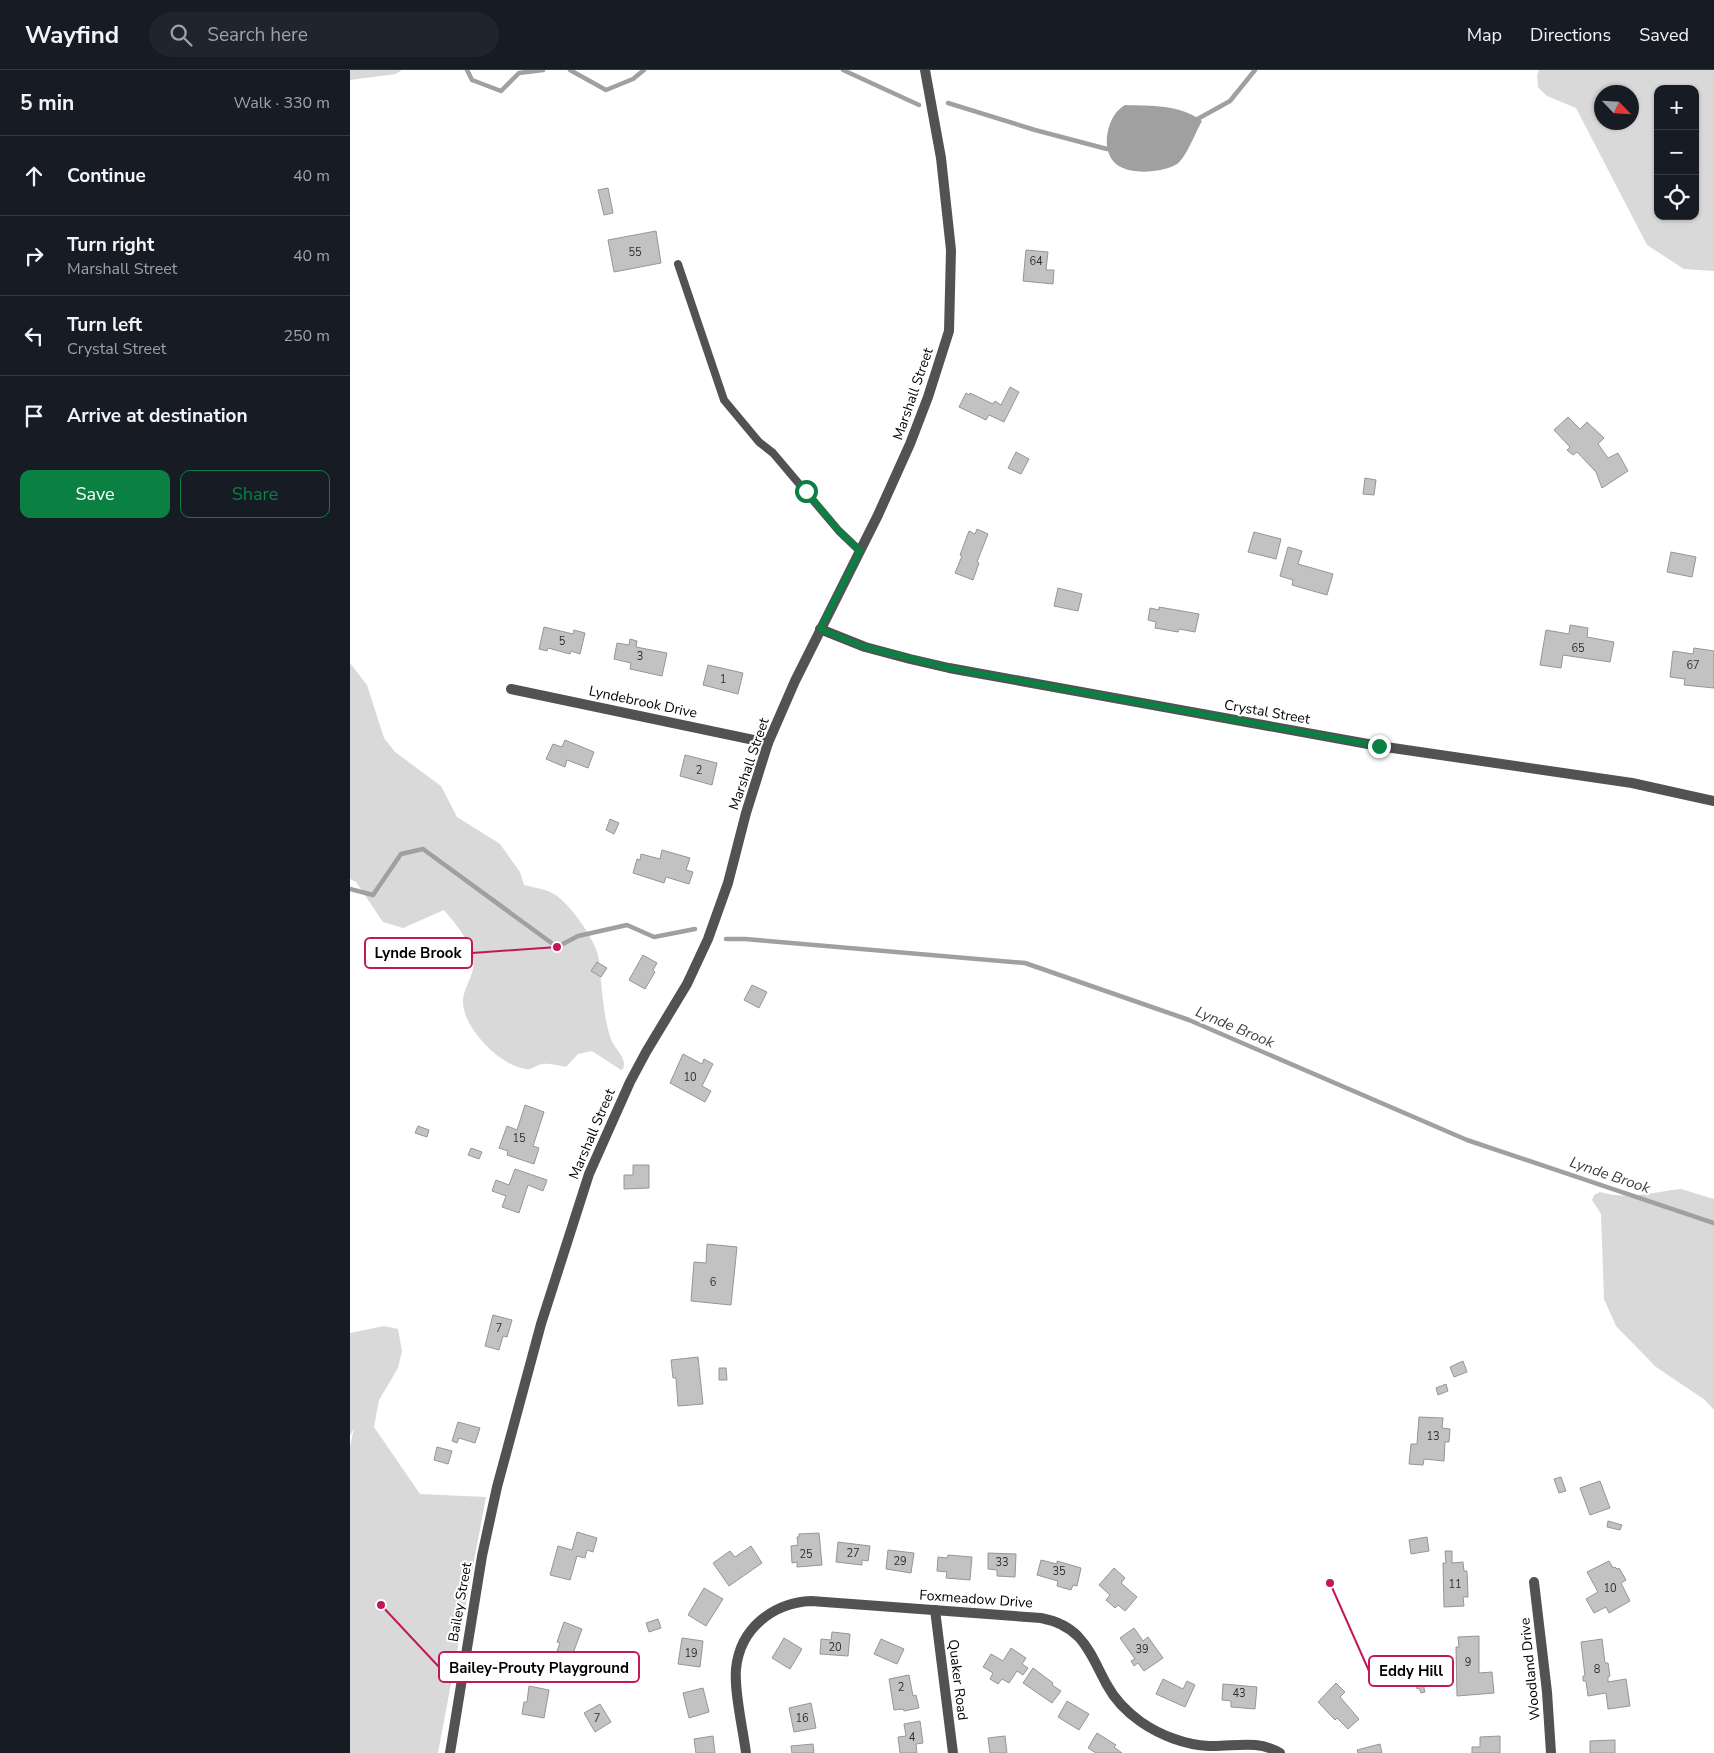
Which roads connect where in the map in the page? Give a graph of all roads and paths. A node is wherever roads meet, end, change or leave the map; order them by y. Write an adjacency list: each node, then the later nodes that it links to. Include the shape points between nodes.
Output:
1 (925, 70): 3 (street, Marshall Street, via 941,158 951,250 948,331 910,444)
2 (678, 264): 3 (lane, via 724,400)
3 (860, 551): 4 (street, Marshall Street)
4 (820, 629): 6 (street, Marshall Street); 7 (street, Crystal Street, via 865,647 949,668 1379,746 1632,783)
5 (511, 689): 6 (street, Lyndebrook Drive)
6 (768, 743): 8 (street, Marshall Street, via 728,883 708,939 687,984 630,1082 589,1174 541,1324)
7 (1714, 801)
8 (505, 1458): 11 (street, Bailey Street, via 482,1556)
9 (1534, 1582): 15 (street, Woodland Drive)
10 (935, 1610): 12 (street, Foxmeadow Drive, via 812,1601 789,1604 769,1613 749,1633 737,1659 736,1682); 13 (street, Quaker Road); 14 (street, Foxmeadow Drive, via 1041,1618 1060,1623 1083,1641 1117,1700 1128,1712 1155,1730 1198,1745 1255,1744)
11 (450, 1753)
12 (746, 1753)
13 (953, 1753)
14 (1280, 1753)
15 (1551, 1753)

